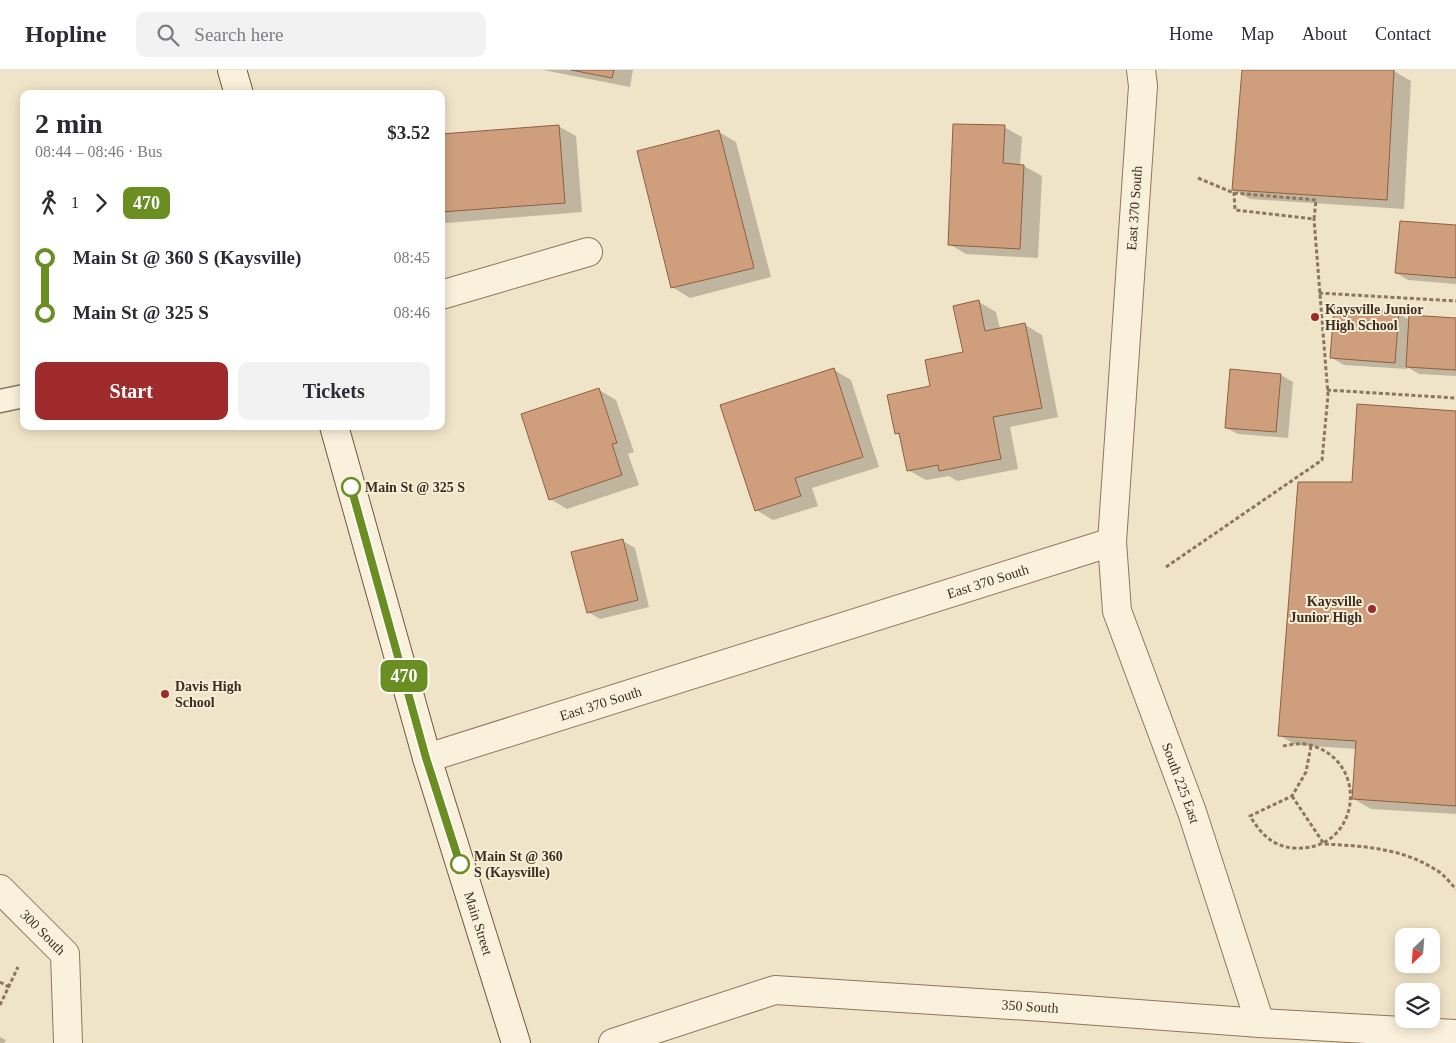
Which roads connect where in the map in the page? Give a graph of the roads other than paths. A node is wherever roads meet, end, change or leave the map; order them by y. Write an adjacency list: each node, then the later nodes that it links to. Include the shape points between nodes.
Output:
1 (232, 70): 3 (street)
2 (1142, 78): 9 (street, East 370 South)
3 (238, 90)
4 (588, 252): 5 (street)
5 (445, 294)
6 (20, 397): 7 (lane)
7 (0, 401)
8 (335, 430): 10 (street, Main Street)
9 (1112, 542): 10 (street, East 370 South); 12 (street, South 225 East, via 1117,611 1192,812)
10 (426, 758): 15 (street, Main Street)
11 (0, 889): 14 (street, 300 South, via 65,954)
12 (1260, 1023): 13 (street, 350 South); 16 (street, 350 South, via 775,990)
13 (1456, 1034)
14 (68, 1043)
15 (516, 1043)
16 (613, 1043)

